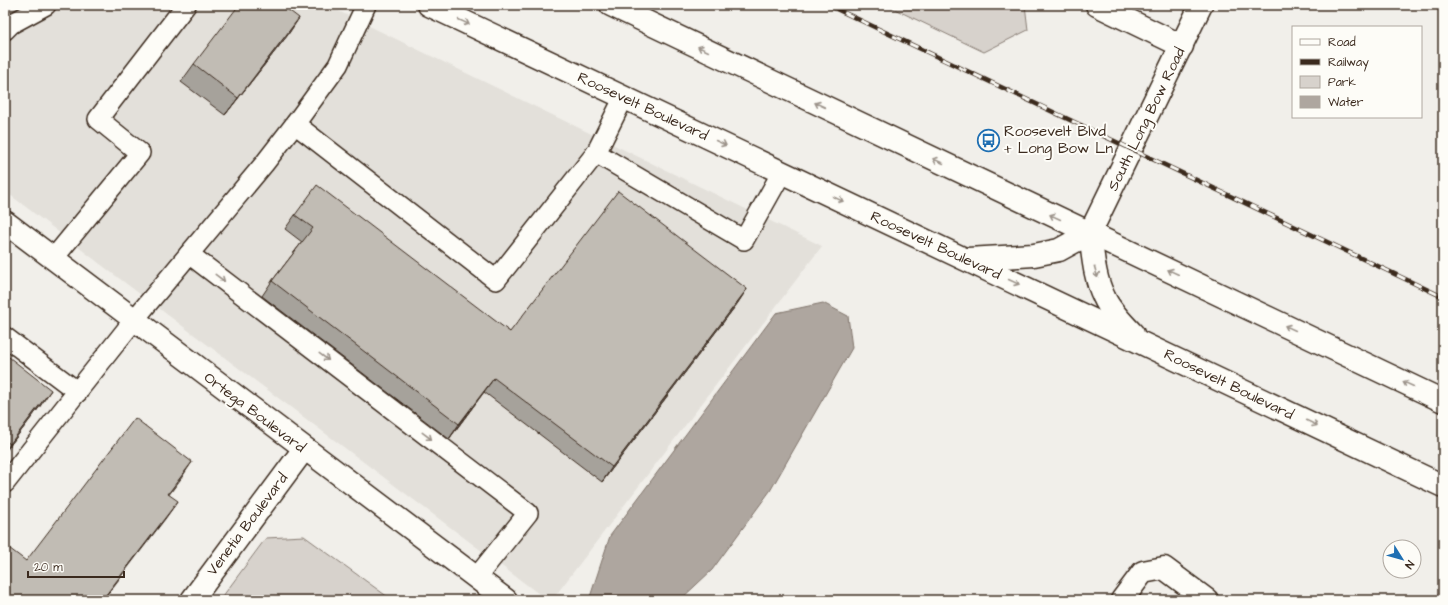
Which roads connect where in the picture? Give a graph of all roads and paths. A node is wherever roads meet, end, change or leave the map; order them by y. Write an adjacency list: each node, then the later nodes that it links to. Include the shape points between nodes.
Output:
1 (46, 5): 8 (lane)
2 (186, 5): 17 (lane, via 98,119 140,153)
3 (366, 5): 11 (lane, via 338,65)
4 (429, 5): 10 (main road, Roosevelt Boulevard, one-way to 10)
5 (611, 5): 15 (main road, one-way to 5)
6 (1098, 5): 9 (main road)
7 (1201, 5): 9 (main road, South Long Bow Road)
8 (5, 30)
9 (1182, 46): 15 (main road, South Long Bow Road)
10 (624, 97): 12 (lane); 13 (main road, Roosevelt Boulevard, one-way to 13)
11 (295, 124): 12 (lane, via 496,280); 16 (lane)
12 (596, 153): 13 (lane, via 744,240)
13 (782, 172): 18 (main road, Roosevelt Boulevard, one-way to 18)
14 (5, 222): 17 (main road, Ortega Boulevard)
15 (1090, 233): 18 (main road, via 1059,250 1034,255); 21 (main road, one-way to 21, via 1094,268 1104,298); 23 (main road, one-way to 15)
16 (189, 254): 19 (lane); 27 (lane, one-way to 27, via 528,513)
17 (53, 259): 19 (main road, Ortega Boulevard)
18 (966, 259): 21 (main road, Roosevelt Boulevard, one-way to 21)
19 (134, 320): 22 (lane); 24 (main road, Ortega Boulevard)
20 (5, 337): 22 (lane)
21 (1138, 340): 26 (main road, Roosevelt Boulevard, one-way to 26)
22 (78, 392): 25 (lane)
23 (1443, 401)
24 (304, 449): 27 (main road, Ortega Boulevard); 28 (main road, Venetia Boulevard)
25 (5, 483)
26 (1443, 486)
27 (476, 578): 29 (main road, Ortega Boulevard)
28 (192, 600)
29 (506, 600)
30 (1122, 600): 31 (main road, via 1143,572 1164,568)
31 (1207, 600)

